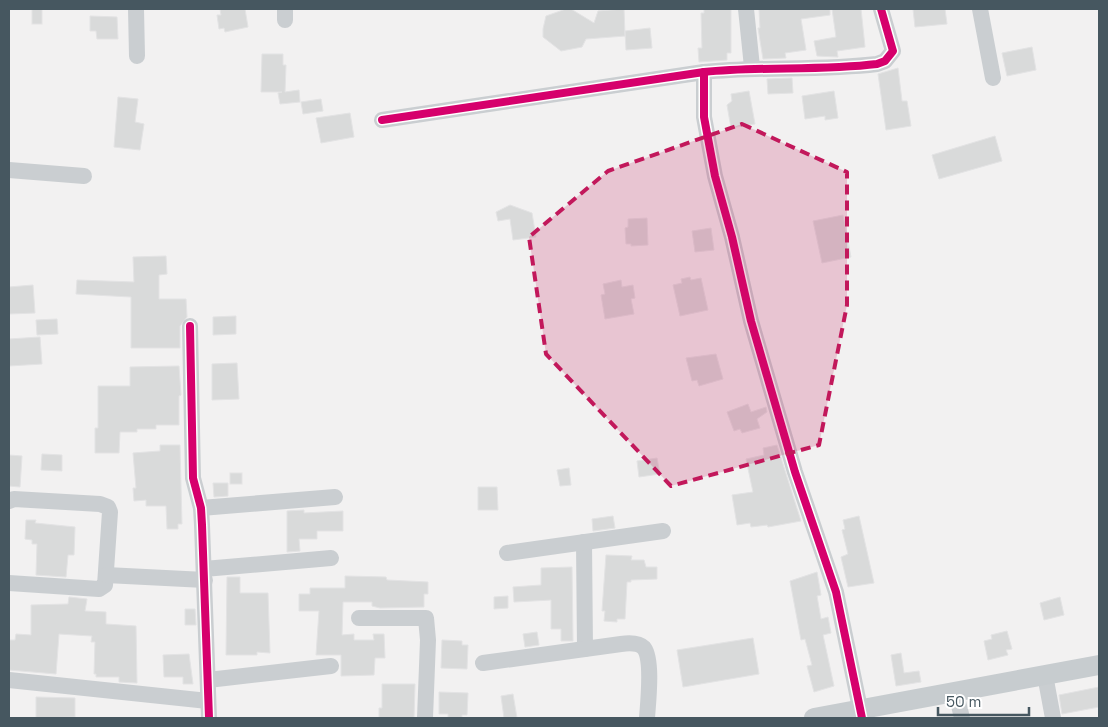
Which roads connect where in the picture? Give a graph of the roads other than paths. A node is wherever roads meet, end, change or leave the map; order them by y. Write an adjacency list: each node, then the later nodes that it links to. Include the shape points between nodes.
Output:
1 (136, 9): 5 (street)
2 (746, 9): 6 (street)
3 (881, 9): 6 (street, via 892,51 885,61 815,68)
4 (980, 9): 8 (street)
5 (137, 56)
6 (752, 67): 7 (street)
7 (704, 72): 9 (street); 33 (street, via 704,117 715,176 751,321 794,472 836,592)
8 (993, 78)
9 (382, 120)
10 (9, 170): 11 (street)
11 (84, 176)
12 (190, 326): 15 (street, via 194,478)
13 (335, 497): 15 (street)
14 (9, 501): 21 (street, via 57,501 108,507)
15 (201, 508): 20 (street)
16 (663, 531): 17 (street)
17 (584, 542): 18 (street); 24 (street)
18 (507, 553)
19 (331, 558): 20 (street)
20 (205, 574): 21 (street); 30 (street)
21 (106, 575): 22 (street, via 105,585 99,589)
22 (9, 583)
23 (359, 618): 35 (street, via 426,618)
24 (585, 650): 25 (street); 36 (street, via 632,643 644,648 648,660)
25 (482, 663)
26 (1099, 665): 28 (main road)
27 (331, 666): 30 (street)
28 (1045, 675): 31 (main road); 39 (street)
29 (9, 680): 32 (street)
30 (208, 680): 32 (street)
31 (956, 692): 33 (main road); 38 (street)
32 (208, 701): 34 (street)
33 (861, 714): 37 (main road)
34 (209, 718)
35 (425, 718)
36 (647, 718)
37 (814, 718)
38 (962, 718)
39 (1053, 718)

